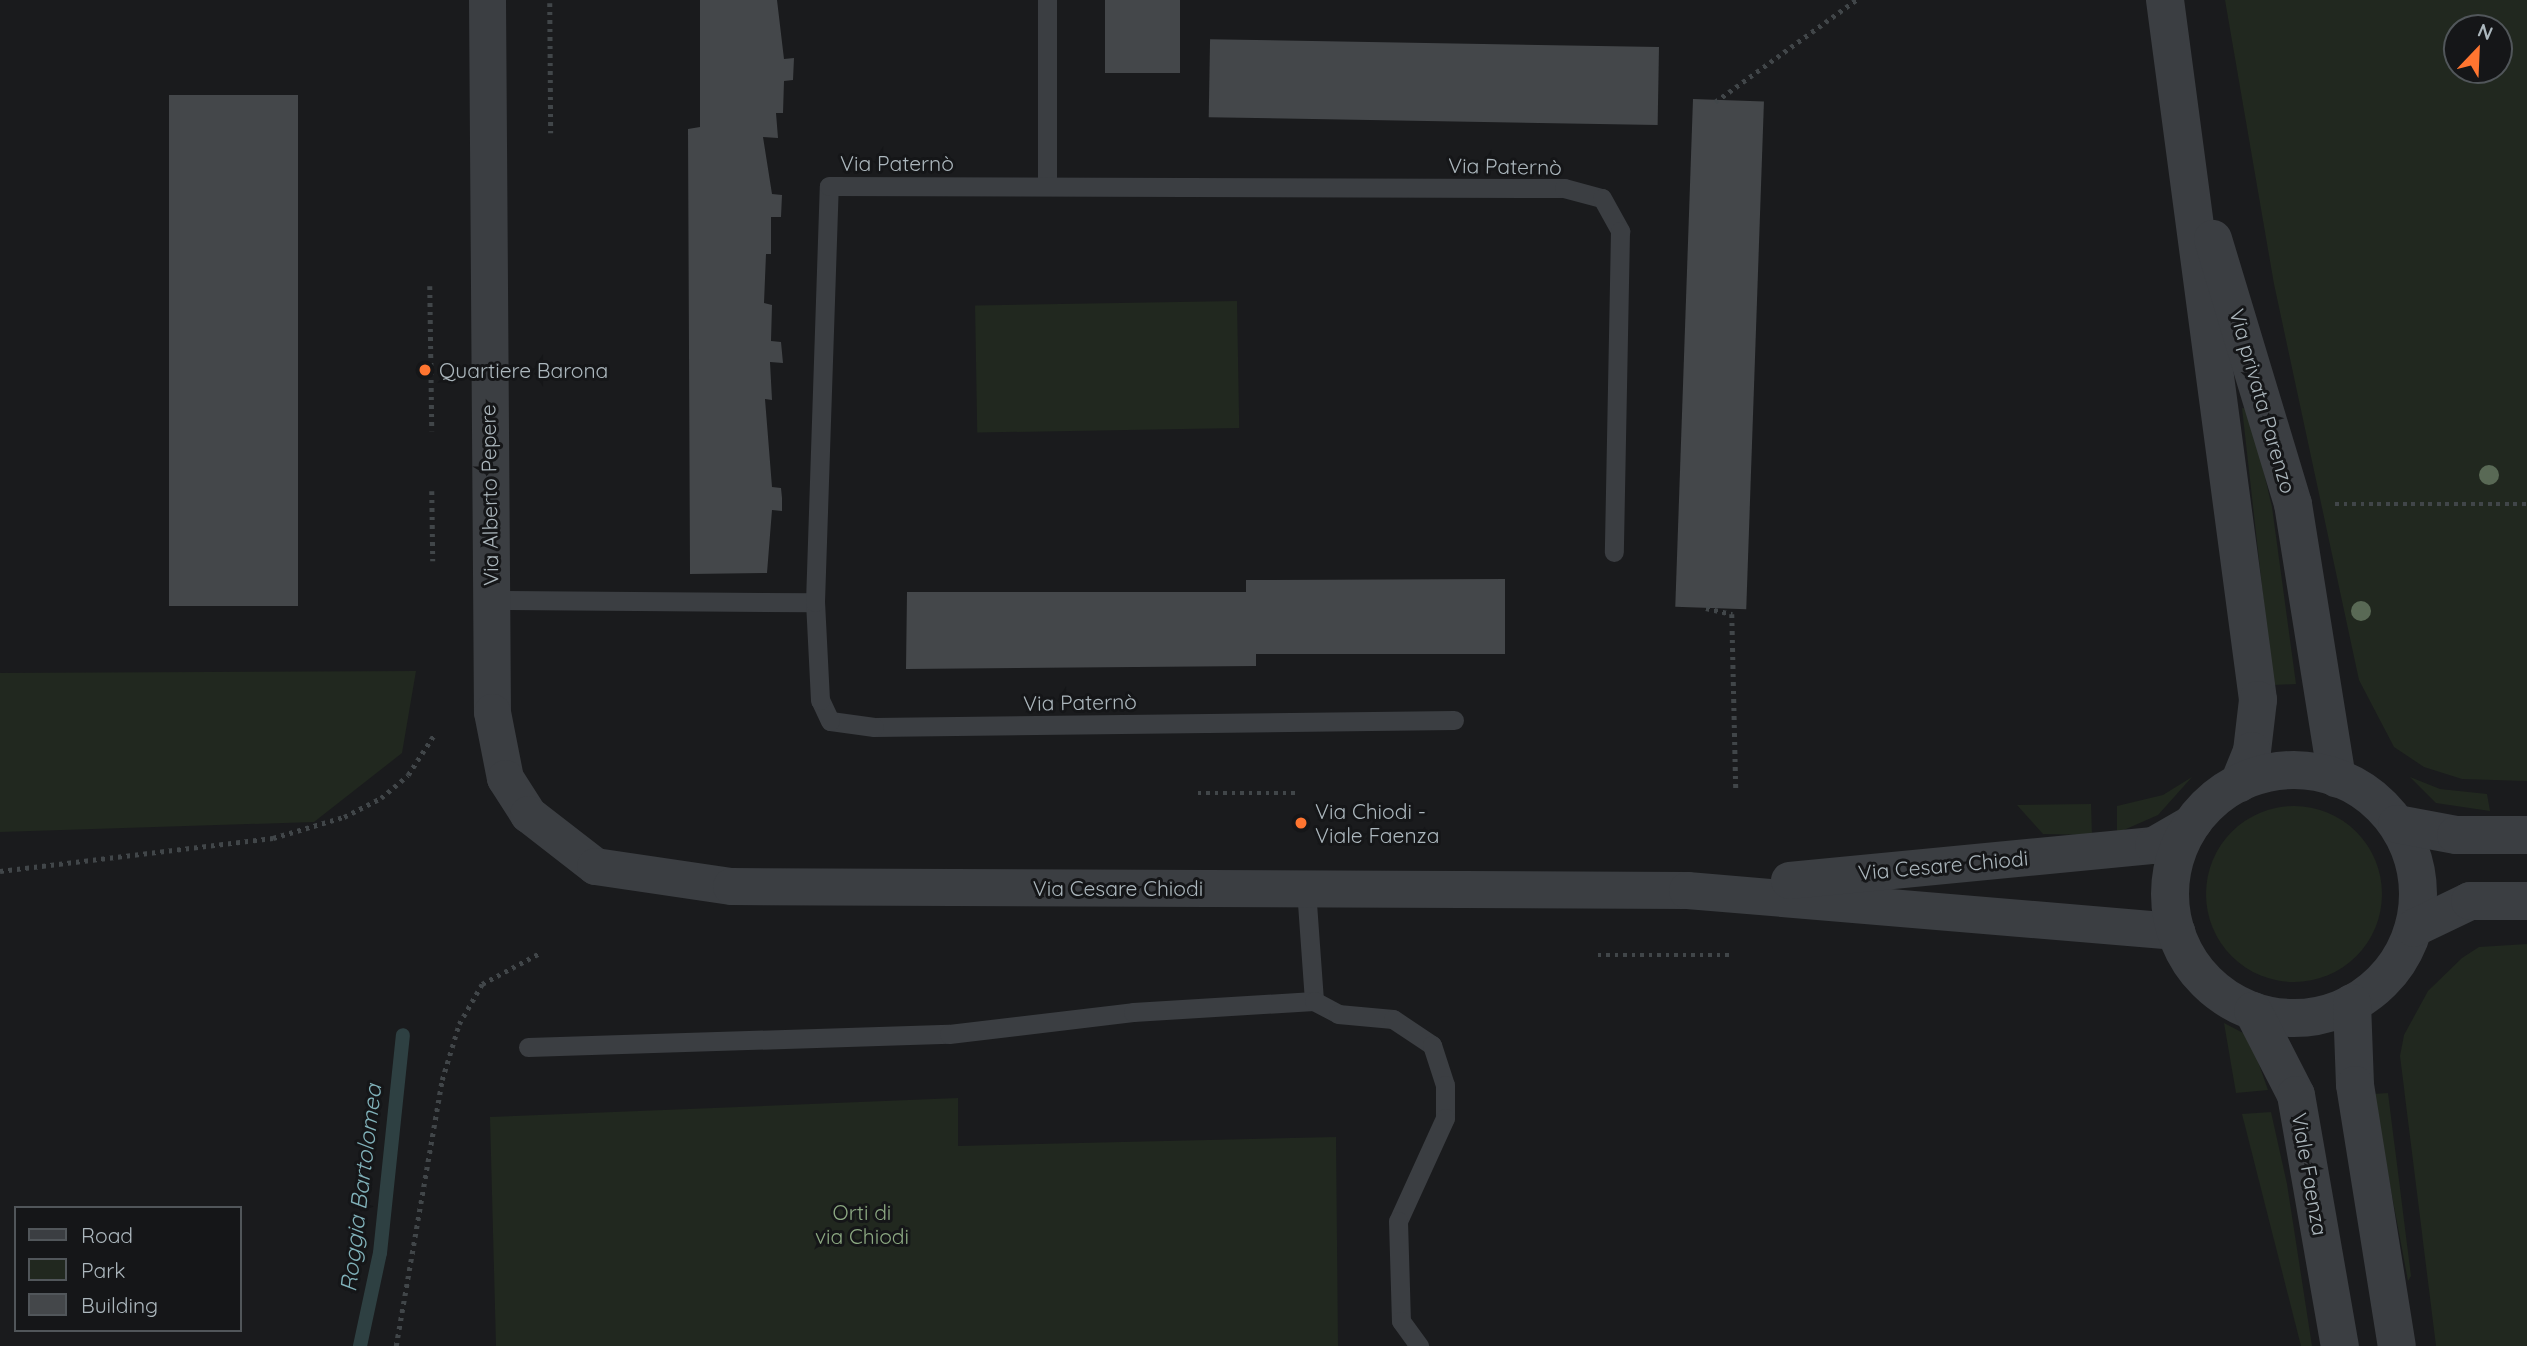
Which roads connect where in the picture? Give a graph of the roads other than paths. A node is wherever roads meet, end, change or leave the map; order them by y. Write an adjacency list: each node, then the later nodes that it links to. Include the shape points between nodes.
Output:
1 (487, 0): 7 (street, Via Alberto Pepere)
2 (1047, 0): 5 (lane)
3 (2165, 0): 4 (street, Via privata Parenzo)
4 (2186, 155): 10 (street, Via privata Parenzo, via 2287,477); 11 (street, Via privata Parenzo, via 2258,700 2252,751)
5 (1047, 187): 6 (lane, Via Paternò, via 1563,188 1602,198 1620,231); 8 (lane, Via Paternò, via 829,186)
6 (1614, 552)
7 (491, 600): 8 (lane); 15 (street, Via Alberto Pepere, via 491,699 505,778 528,814)
8 (815, 602): 9 (lane, Via Paternò, via 822,710 844,727)
9 (1454, 720)
10 (2337, 778): 11 (street, via 2280,770); 13 (street, via 2377,801)
11 (2239, 783): 12 (street)
12 (2193, 822): 17 (street, Via Cesare Chiodi, via 2153,845); 20 (street, via 2172,874)
13 (2398, 824): 14 (street, via 2456,835); 19 (street, via 2418,882)
14 (2527, 835)
15 (558, 843): 16 (street, Via Cesare Chiodi, via 595,866 731,886)
16 (1306, 888): 17 (street, Via Cesare Chiodi); 21 (lane)
17 (1687, 890): 20 (street, Via Cesare Chiodi)
18 (2527, 901): 19 (street, via 2470,901)
19 (2413, 928): 22 (street, via 2386,978)
20 (2176, 931): 23 (street, via 2205,980)
21 (1314, 1001): 24 (lane, via 1133,1012 949,1034); 25 (lane, via 1338,1014 1393,1019 1418,1029 1442,1067 1446,1118 1398,1221 1401,1321)
22 (2352, 1003): 23 (street, via 2311,1016); 27 (street, via 2356,1085)
23 (2253, 1011): 26 (street, Viale Faenza, via 2296,1095)
24 (528, 1047)
25 (1419, 1346)
26 (2340, 1346)
27 (2397, 1346)

